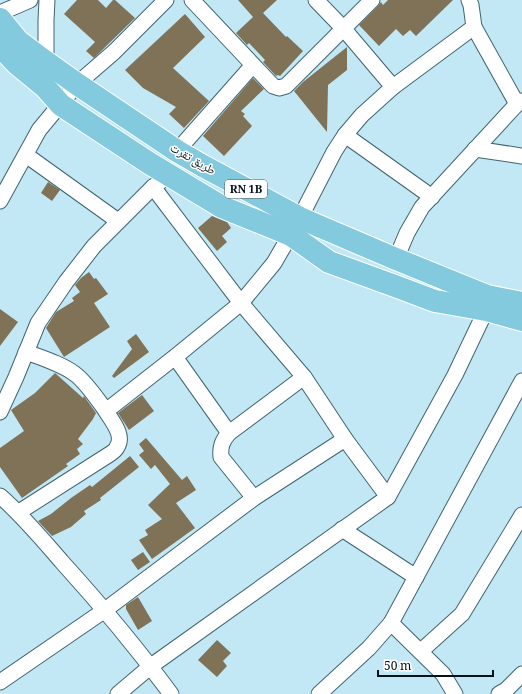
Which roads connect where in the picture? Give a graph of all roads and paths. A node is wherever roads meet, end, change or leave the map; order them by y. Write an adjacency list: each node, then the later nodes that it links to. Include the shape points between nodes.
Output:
1 (30, 0): 8 (street)
2 (48, 0): 13 (street)
3 (166, 0): 15 (street, via 114,52)
4 (192, 0): 14 (street)
5 (316, 0): 11 (street)
6 (372, 0): 11 (street)
7 (469, 0): 10 (street)
8 (0, 13)
9 (0, 19): 13 (main road, طريق تقرت / RN 1B, via 18,41)
10 (474, 27): 16 (street); 17 (street)
11 (343, 28): 14 (street, via 286,86 273,86); 16 (street)
12 (0, 46): 18 (main road, طريق تقرت / RN 1B)
13 (46, 62): 15 (main road, طريق تقرت / RN 1B)
14 (253, 65): 21 (street)
15 (77, 84): 18 (street); 21 (main road, طريق تقرت / RN 1B)
16 (393, 87): 19 (street, via 362,115)
17 (520, 102): 20 (street)
18 (61, 105): 22 (street, via 39,130); 25 (main road, طريق تقرت / RN 1B)
19 (345, 135): 26 (street); 29 (street)
20 (475, 150): 23 (street); 26 (street)
21 (177, 151): 29 (main road, طريق تقرت / RN 1B)
22 (26, 155): 24 (street); 28 (street)
23 (522, 156)
24 (5, 179): 27 (street)
25 (161, 181): 28 (street); 29 (main road, طريق تقرت / RN 1B, via 222,207); 31 (street)
26 (432, 197): 30 (street, via 422,207)
27 (0, 201)
28 (118, 221): 35 (street, via 94,246 66,282 38,323)
29 (295, 226): 30 (main road, طريق تقرت / RN 1B); 31 (street, via 274,263); 33 (main road, طريق تقرت / RN 1B, via 329,262 435,301)
30 (396, 259): 32 (main road, طريق تقرت / RN 1B, via 487,296)
31 (241, 303): 36 (street); 37 (street)
32 (522, 303)
33 (486, 310): 34 (main road, طريق تقرت / RN 1B); 44 (street, via 455,375)
34 (522, 320)
35 (26, 352): 39 (street, via 76,374); 40 (street)
36 (175, 357): 39 (street); 41 (street)
37 (304, 377): 41 (street); 42 (street)
38 (522, 381): 49 (street)
39 (106, 411): 46 (street, via 117,430 120,439 118,446 110,454)
40 (0, 412)
41 (229, 433): 45 (street, via 223,440 221,457)
42 (345, 439): 44 (street); 45 (street)
43 (0, 496): 46 (street)
44 (388, 496): 48 (street)
45 (254, 498): 50 (street)
46 (19, 512): 50 (street)
47 (522, 516): 52 (street, via 462,614)
48 (342, 529): 49 (street); 53 (street)
49 (416, 577): 51 (street)
50 (105, 610): 53 (street); 55 (street)
51 (391, 623): 52 (street); 58 (street, via 369,648)
52 (421, 650): 59 (street, via 444,674)
53 (151, 666): 56 (street); 57 (street)
54 (522, 674): 60 (street)
55 (0, 682)
56 (118, 694)
57 (171, 694)
58 (319, 694)
59 (455, 694)
60 (499, 694)

